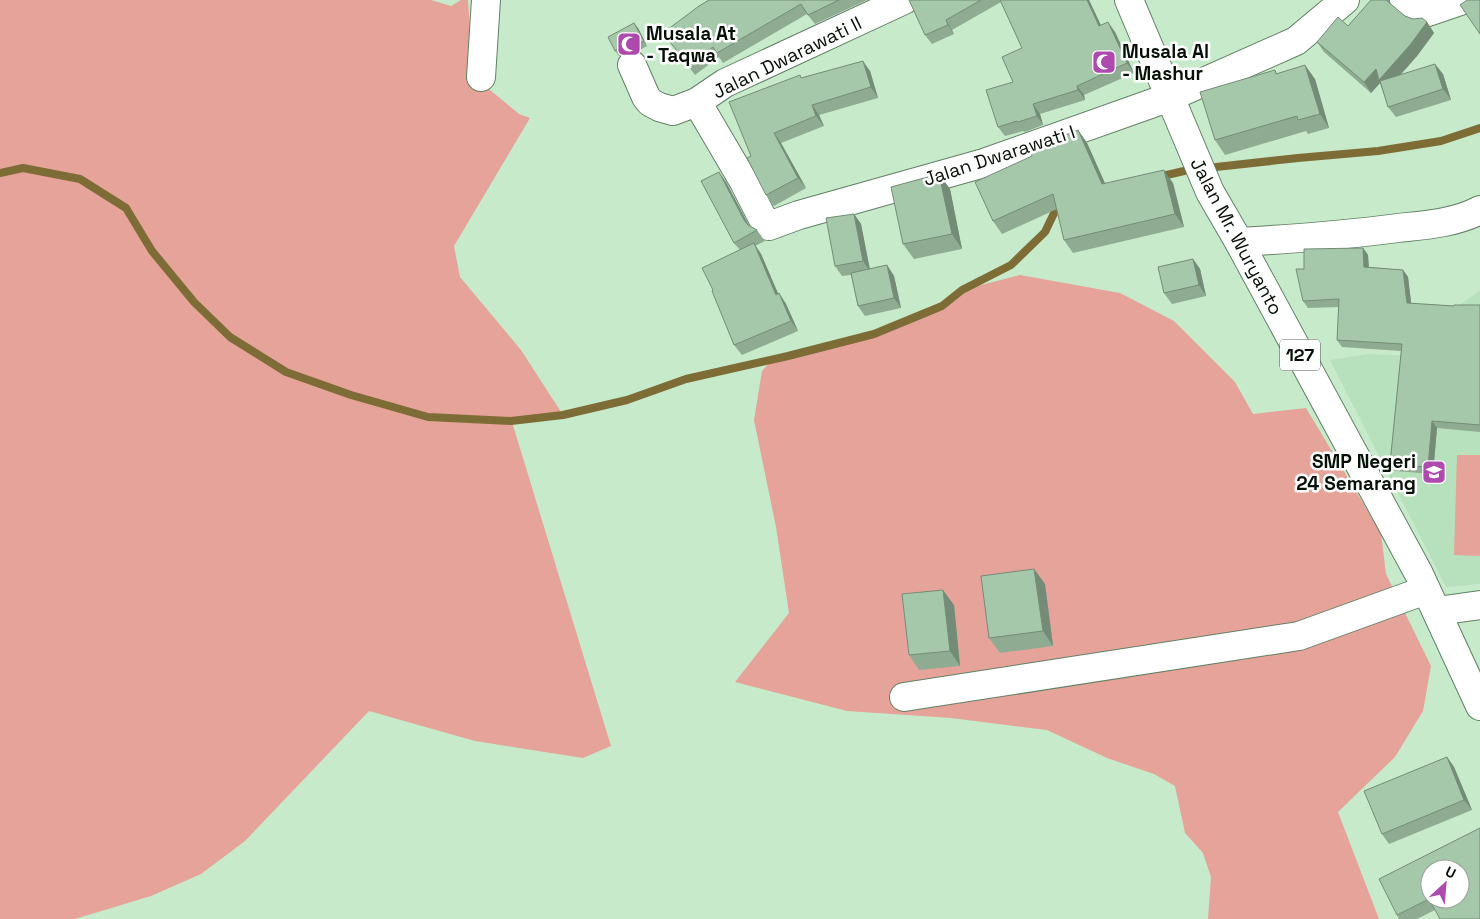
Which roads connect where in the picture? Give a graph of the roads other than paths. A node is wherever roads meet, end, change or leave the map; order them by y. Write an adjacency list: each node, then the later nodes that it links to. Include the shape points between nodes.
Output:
1 (486, 0): 9 (street)
2 (904, 0): 7 (street, Jalan Dwarawati II)
3 (1129, 0): 10 (street, Jalan Mr. Wuryanto / 127)
4 (1345, 0): 10 (street, Jalan Dwarawati I, via 1296,41)
5 (1404, 0): 6 (street, via 1426,14)
6 (1463, 0)
7 (866, 8): 11 (street, Jalan Dwarawati II, via 725,83)
8 (632, 65): 11 (street, Jalan Dwarawati II, via 650,102 673,111)
9 (481, 77)
10 (1170, 97): 11 (street, Jalan Dwarawati I, via 984,163 769,226); 13 (street, Jalan Mr. Wuryanto / 127, via 1210,192)
11 (697, 102)
12 (1480, 210): 13 (street, via 1434,224 1337,236)
13 (1239, 242): 14 (street, Jalan Mr. Wuryanto / 127)
14 (1432, 600): 15 (street); 16 (street, via 1299,636); 17 (street, Jalan Mr. Wuryanto / 127)
15 (1480, 605)
16 (904, 697)
17 (1480, 706)

